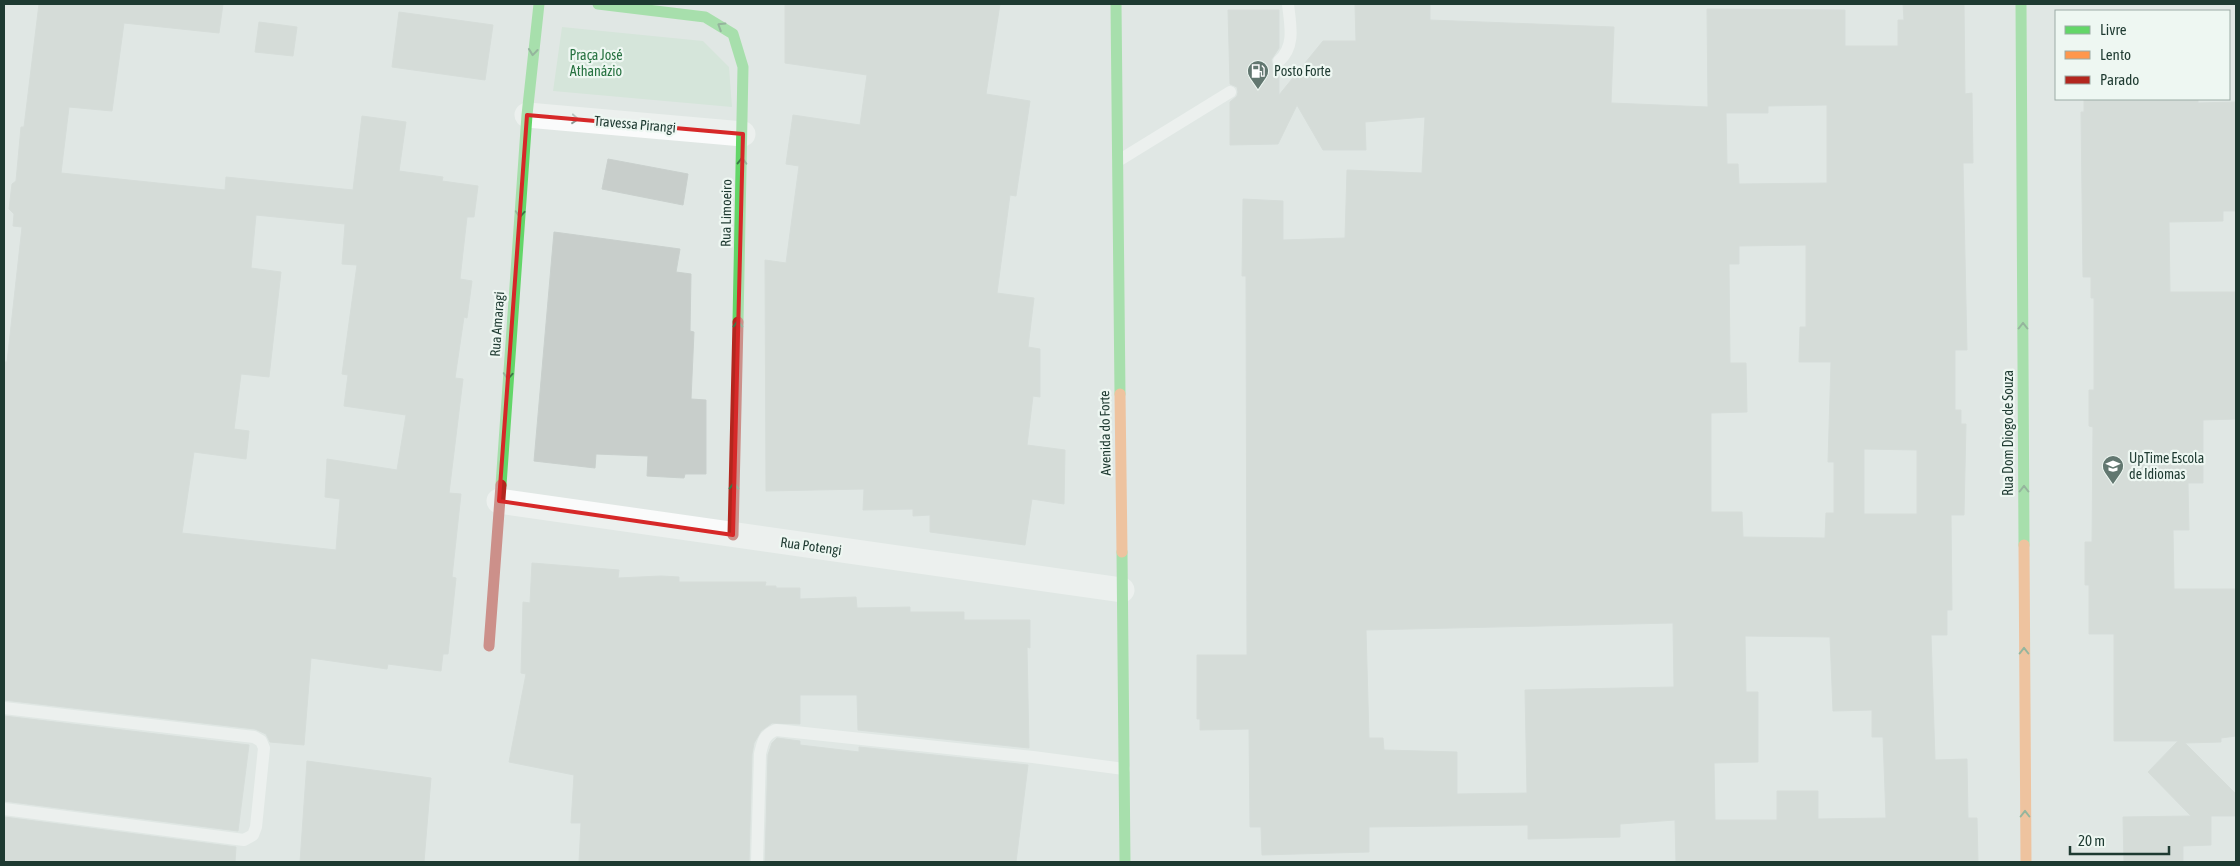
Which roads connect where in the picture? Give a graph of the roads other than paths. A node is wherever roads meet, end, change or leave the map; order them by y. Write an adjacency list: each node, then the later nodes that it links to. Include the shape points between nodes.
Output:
1 (539, 4): 9 (street, Rua Amaragi, one-way to 9)
2 (598, 4): 6 (street, Rua Limoeiro)
3 (1116, 4): 11 (street, Avenida do Forte)
4 (1288, 4): 7 (lane, via 1291,38 1289,48)
5 (2021, 4): 21 (street, Rua Dom Diogo de Souza, one-way to 5)
6 (624, 5): 10 (street, Rua Limoeiro, one-way to 6, via 743,67 733,34 705,16)
7 (1279, 61)
8 (1230, 92): 11 (lane)
9 (527, 115): 10 (street, Travessa Pirangi, one-way to 10); 12 (street, Rua Amaragi, one-way to 12)
10 (743, 134): 13 (street, Rua Limoeiro, one-way to 10)
11 (1116, 163): 14 (street, Avenida do Forte)
12 (500, 501): 13 (street, Rua Potengi); 15 (street, Rua Amaragi)
13 (732, 535): 14 (street, Rua Potengi)
14 (1122, 590): 17 (street, Avenida do Forte)
15 (489, 646)
16 (4, 708): 18 (lane, via 254,737 264,748 256,827 253,834 244,840)
17 (1124, 769): 19 (lane, via 776,730 763,741 760,754); 20 (street, Avenida do Forte)
18 (4, 809)
19 (756, 862)
20 (1125, 862)
21 (2026, 862)

